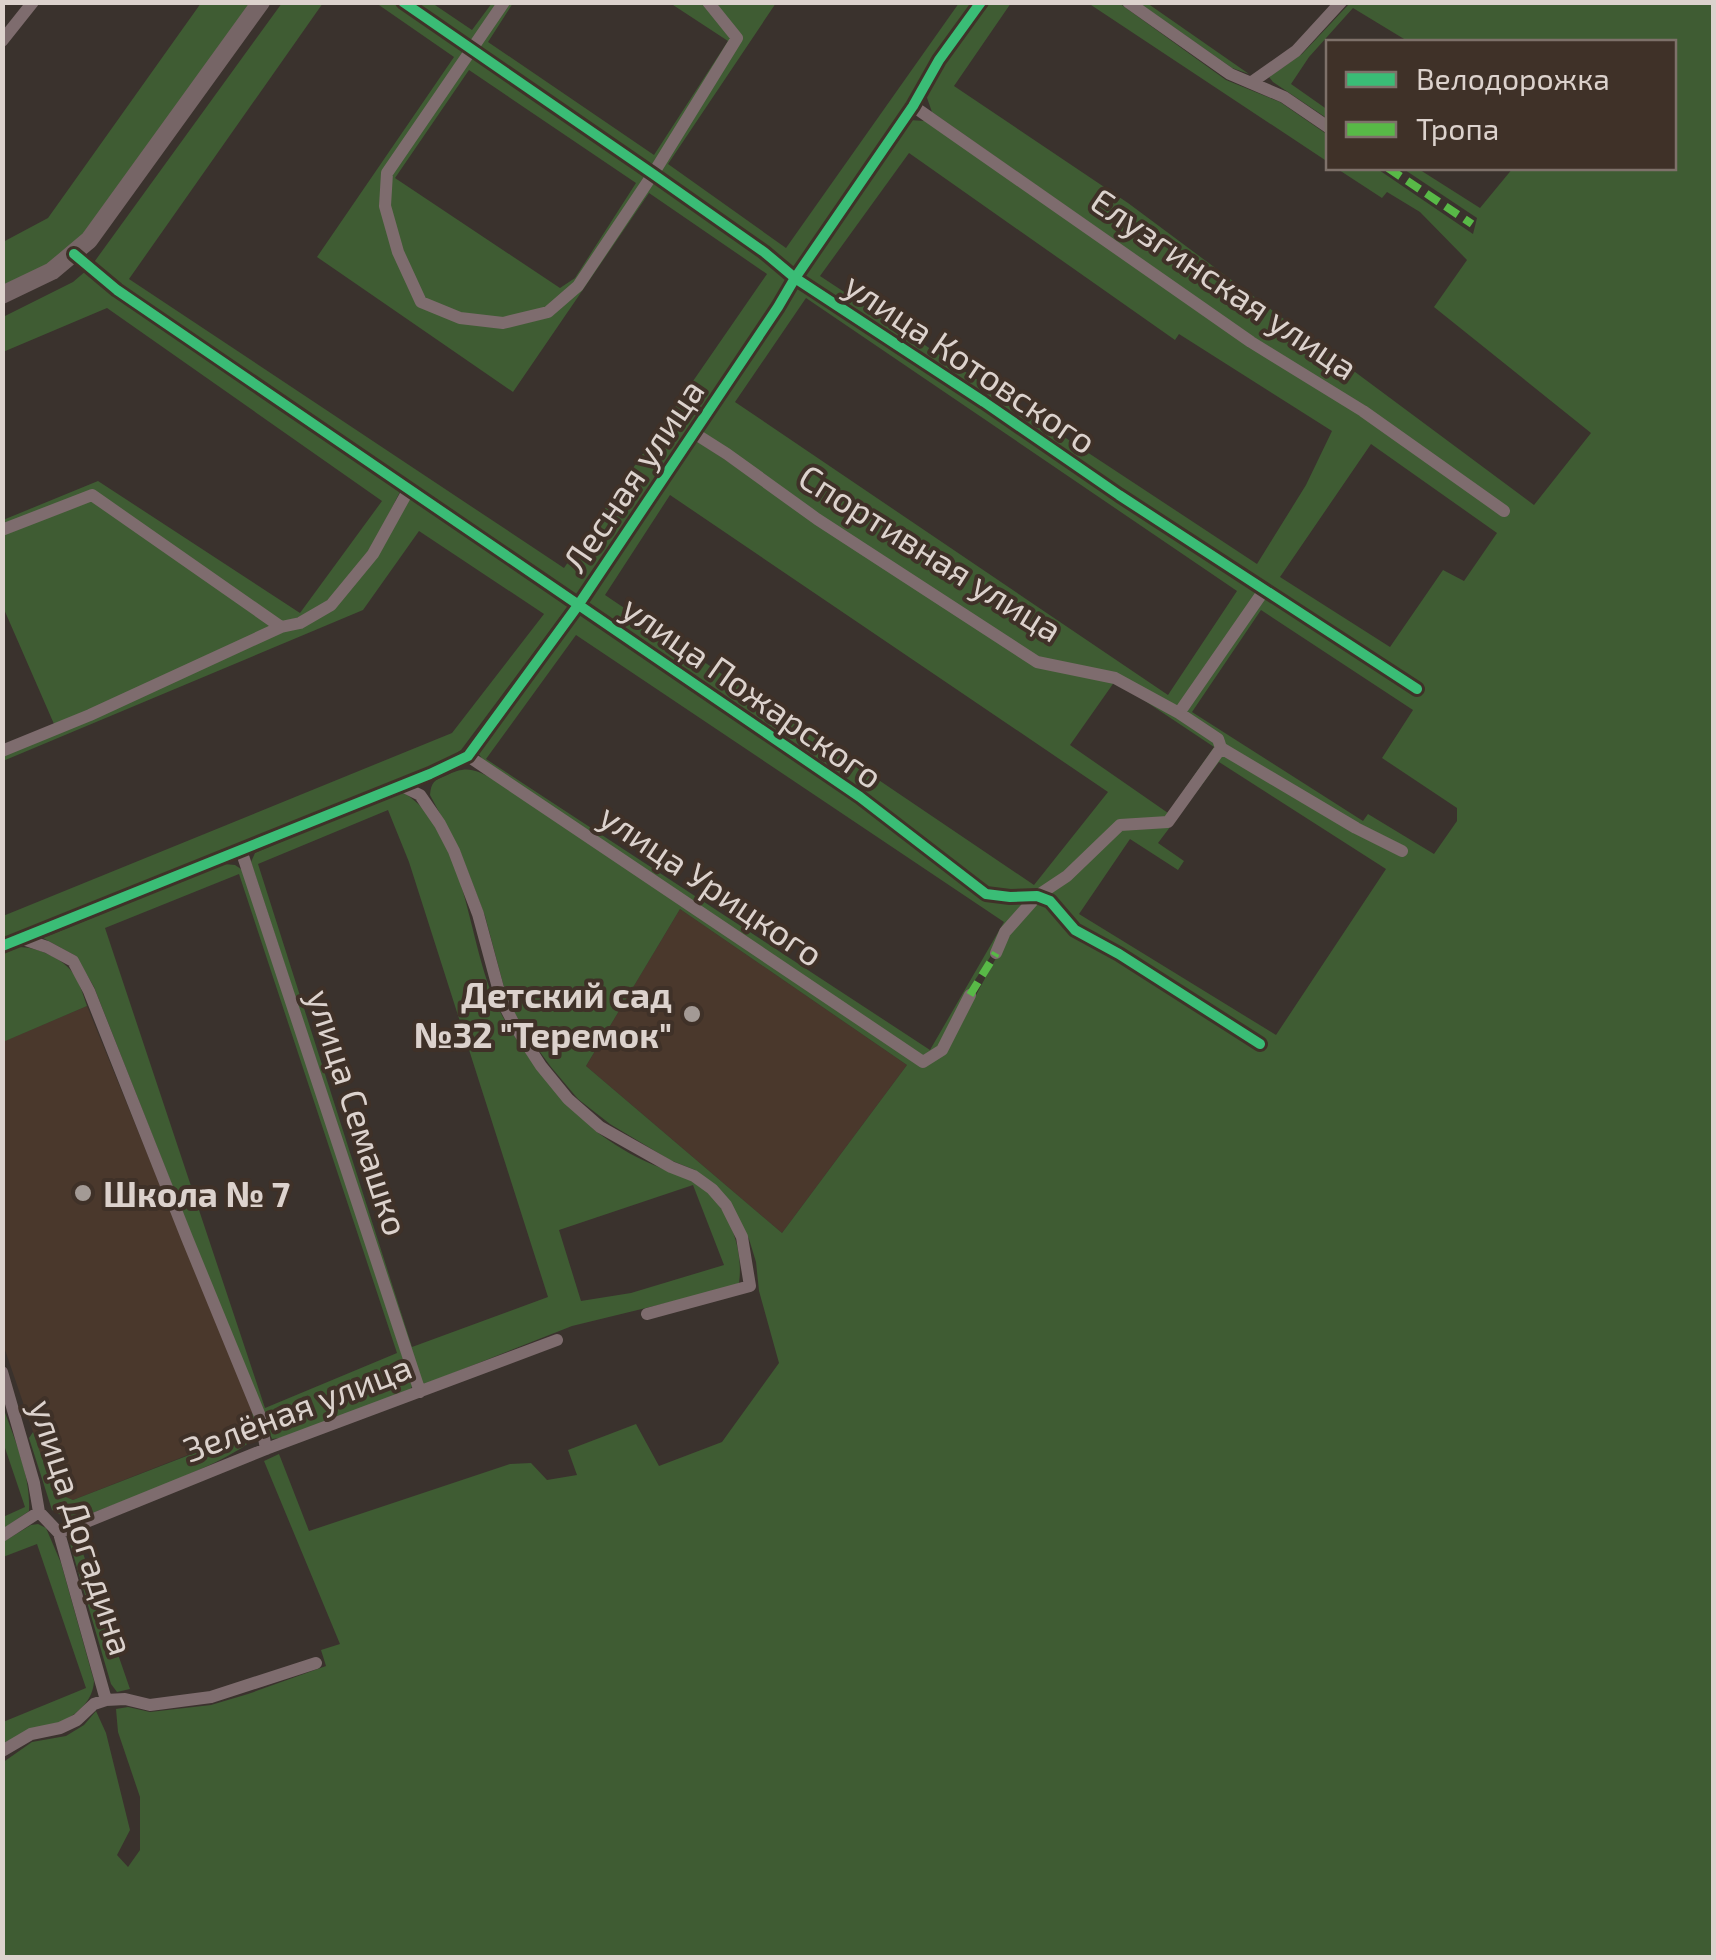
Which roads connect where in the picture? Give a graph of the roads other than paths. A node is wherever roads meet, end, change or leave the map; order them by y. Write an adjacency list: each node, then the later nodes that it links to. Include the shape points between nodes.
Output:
1 (34, 2): 9 (street)
2 (261, 2): 15 (main road, via 104,222)
3 (403, 2): 10 (street, улица Котовского)
4 (504, 2): 10 (street)
5 (708, 2): 14 (street, via 737,38)
6 (981, 2): 12 (street, Лесная улица)
7 (1128, 2): 11 (street, via 1213,64)
8 (1341, 2): 11 (street, via 1296,52)
9 (2, 42)
10 (472, 50): 14 (street, улица Котовского); 14 (street, via 387,173 385,206 421,302 460,318 503,322 548,312 578,286)
11 (1252, 82): 13 (street)
12 (912, 106): 16 (street, Лесная улица); 20 (street, Елузгинская улица)
13 (1326, 126)
14 (653, 174): 16 (street, улица Котовского)
15 (74, 254): 17 (main road); 19 (street, улица Пожарского)
16 (795, 278): 18 (street, Лесная улица); 22 (street, улица Котовского)
17 (2, 295)
18 (694, 433): 23 (street, Лесная улица); 26 (street, Спортивная улица, via 1037,662 1115,678)
19 (409, 489): 23 (street, улица Пожарского); 24 (street, via 372,554 331,605)
20 (1504, 512)
21 (2, 530): 24 (street, via 92,495)
22 (1265, 589): 25 (street, улица Котовского); 26 (street)
23 (579, 604): 29 (street, Лесная улица); 35 (street, улица Пожарского, via 860,797 986,894)
24 (281, 627): 28 (street)
25 (1417, 690)
26 (1179, 712): 27 (street, Спортивная улица)
27 (1221, 748): 34 (street, Спортивная улица); 35 (street, via 1168,822 1120,826)
28 (2, 751)
29 (468, 756): 30 (street, Лесная улица); 39 (street, улица Урицкого, via 923,1062 942,1050)
30 (430, 774): 31 (street, Лесная улица); 32 (street)
31 (400, 785): 32 (street); 33 (street, Лесная улица)
32 (420, 795): 41 (street, via 454,851 501,999 532,1052 600,1127 712,1189 742,1237 750,1286)
33 (241, 850): 36 (street, Лесная улица); 44 (street, улица Семашко)
34 (1402, 851)
35 (1036, 896): 38 (street, via 1004,932); 40 (street, via 1050,901 1075,930)
36 (20, 938): 37 (street, Лесная улица); 45 (street, via 73,962 89,991 260,1416)
37 (2, 946)
38 (996, 952)
39 (970, 996)
40 (1260, 1044)
41 (647, 1314)
42 (557, 1340): 44 (street, Зелёная улица)
43 (2, 1372): 46 (street, улица Догадина)
44 (420, 1392): 45 (street, Зелёная улица)
45 (266, 1449): 47 (street, Зелёная улица)
46 (39, 1512): 47 (street, улица Догадина); 48 (street)
47 (59, 1533): 50 (street, улица Догадина)
48 (2, 1536)
49 (316, 1662): 50 (street, via 211,1697 150,1705)
50 (106, 1700): 51 (street, via 77,1720)
51 (2, 1751)

